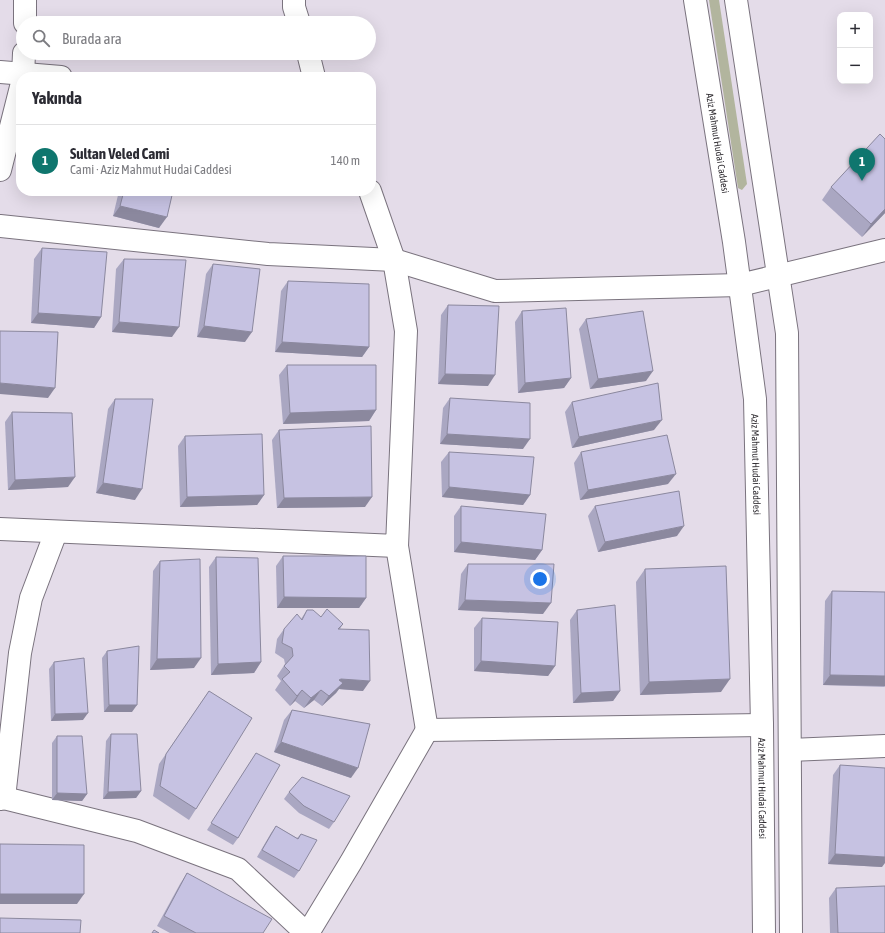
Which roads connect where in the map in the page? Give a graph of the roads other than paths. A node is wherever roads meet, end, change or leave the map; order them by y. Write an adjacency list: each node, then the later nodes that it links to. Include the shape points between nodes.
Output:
1 (25, 0): 5 (street)
2 (294, 0): 6 (street)
3 (696, 0): 18 (street, Aziz Mahmut Hudai Caddesi)
4 (736, 0): 17 (street)
5 (25, 16)
6 (297, 16)
7 (310, 60): 9 (street)
8 (0, 72): 10 (street)
9 (313, 72)
10 (16, 73)
11 (16, 103): 12 (street)
12 (0, 170)
13 (372, 196): 16 (street)
14 (0, 226): 16 (street, via 268,254)
15 (885, 250): 17 (street)
16 (394, 260): 18 (street, via 495,291); 21 (street, via 406,331)
17 (778, 276): 18 (street); 25 (street, via 787,333)
18 (740, 285): 22 (street, Aziz Mahmut Hudai Caddesi, via 755,399)
19 (0, 529): 20 (street)
20 (56, 532): 21 (street); 26 (street, via 32,598 20,653)
21 (397, 546): 23 (street)
22 (762, 725): 23 (street); 28 (street, Aziz Mahmut Hudai Caddesi)
23 (427, 730): 27 (street)
24 (885, 746): 25 (street)
25 (790, 750): 29 (street)
26 (2, 798): 27 (street, via 137,831 238,869)
27 (307, 933)
28 (764, 933)
29 (791, 933)

